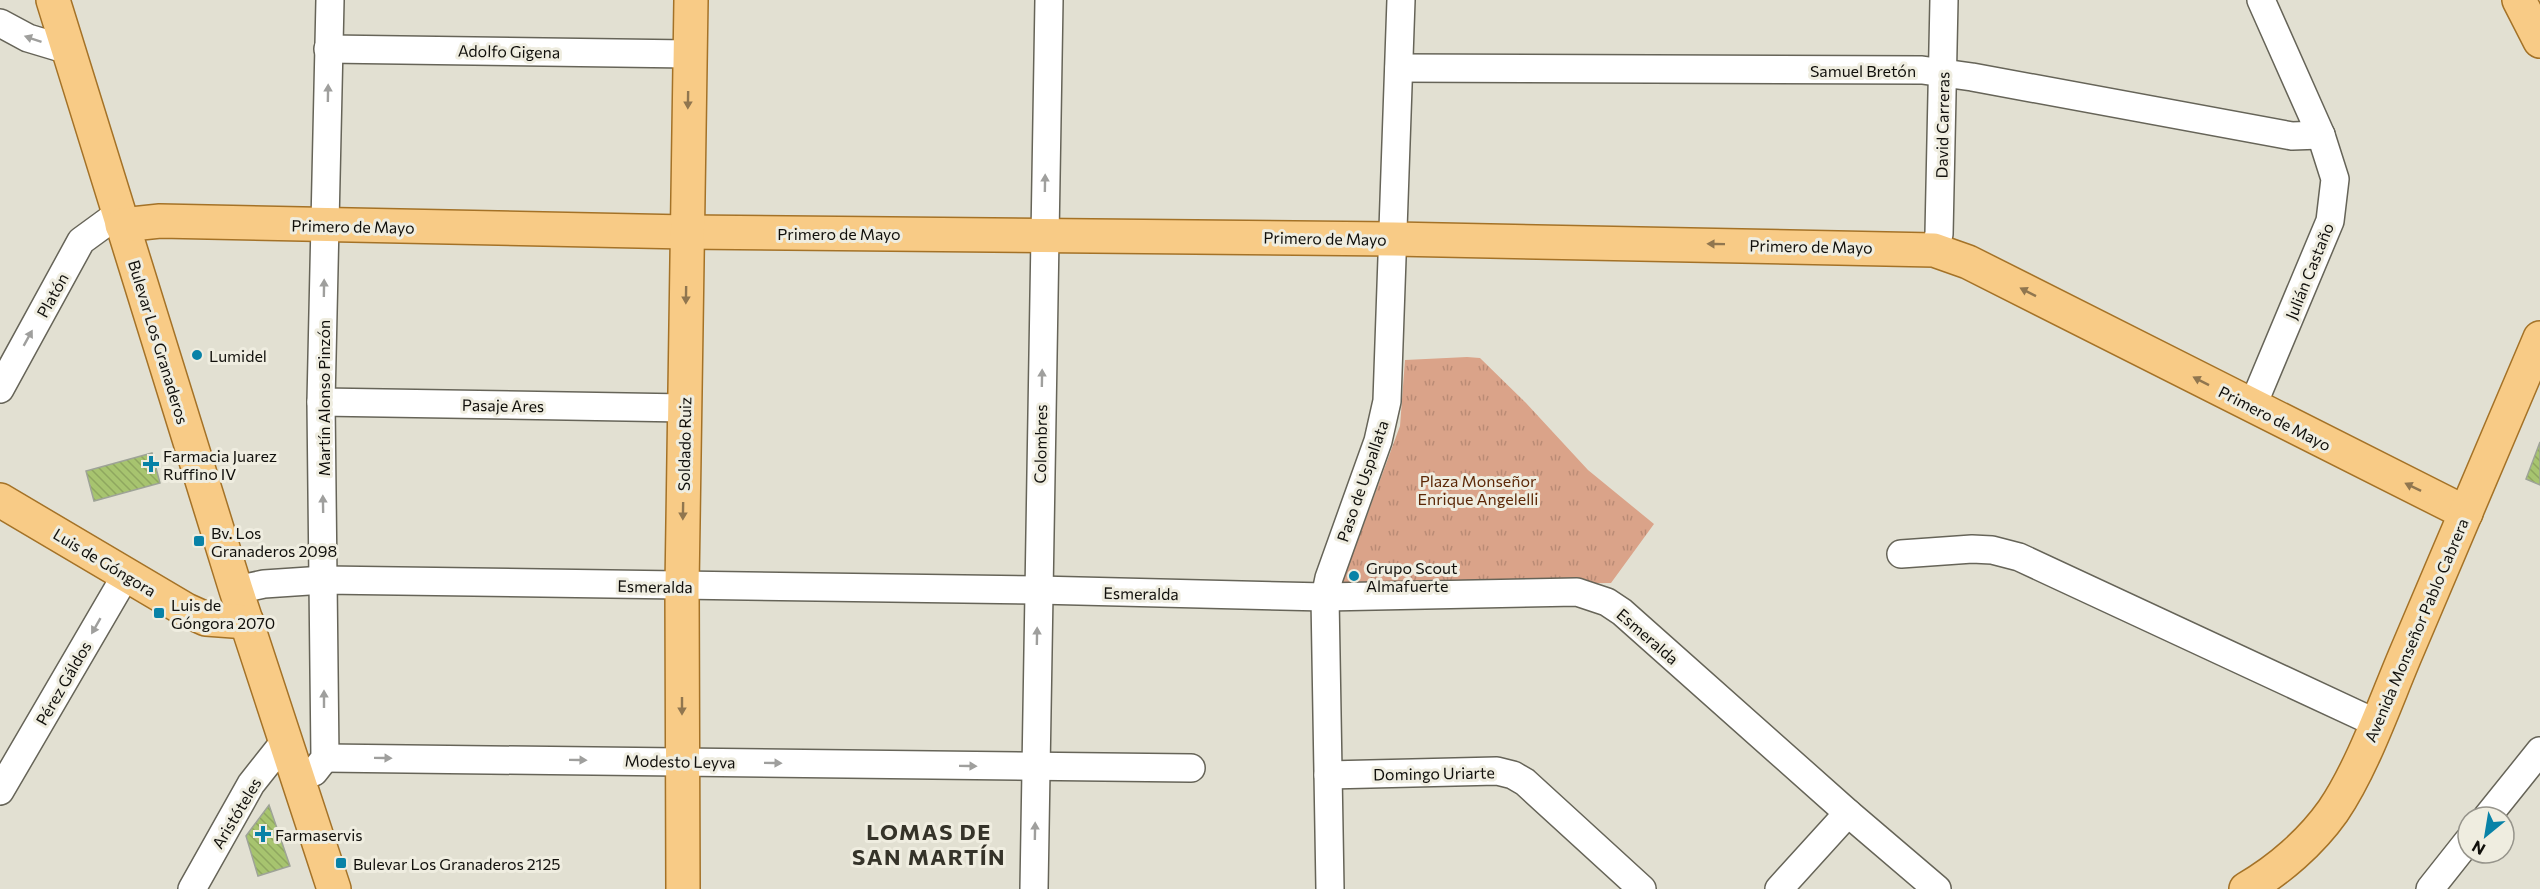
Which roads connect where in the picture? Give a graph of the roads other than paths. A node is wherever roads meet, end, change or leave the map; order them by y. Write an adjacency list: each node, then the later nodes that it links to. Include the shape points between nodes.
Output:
1 (53, 0): 12 (main road, Bulevar Los Granaderos)
2 (330, 0): 11 (street, Martín Alonso Pinzón)
3 (691, 0): 13 (main road, Soldado Ruiz)
4 (1049, 0): 20 (street, Colombres, one-way to 4)
5 (1401, 0): 14 (street, Paso de Uspallata)
6 (1944, 0): 15 (street, David Carreras)
7 (2261, 0): 16 (street, Julián Castaño)
8 (2519, 0): 10 (main road)
9 (0, 23): 12 (street, one-way to 9, via 28,38)
10 (2540, 41)
11 (328, 49): 13 (street, Adolfo Gigena); 18 (street, Martín Alonso Pinzón, one-way to 11)
12 (68, 51): 17 (main road, Bulevar Los Granaderos)
13 (689, 54): 19 (main road, Soldado Ruiz, one-way to 19)
14 (1399, 68): 15 (street, Samuel Bretón); 21 (street, Paso de Uspallata)
15 (1943, 73): 16 (street, Samuel Bretón, via 2292,136); 22 (street, David Carreras, via 1939,234)
16 (2321, 135): 26 (street, Julián Castaño, via 2335,179 2330,221)
17 (120, 219): 18 (main road, Primero de Mayo); 24 (street, Platón, one-way to 17, via 81,241 94,229); 34 (main road, Bulevar Los Granaderos)
18 (325, 225): 19 (main road, Primero de Mayo); 25 (street, Martín Alonso Pinzón, one-way to 18)
19 (686, 232): 20 (main road, Primero de Mayo); 27 (main road, Soldado Ruiz, one-way to 27)
20 (1044, 234): 21 (main road, Primero de Mayo); 35 (street, Colombres, one-way to 20)
21 (1394, 238): 22 (main road, Primero de Mayo, one-way to 21); 36 (street, Paso de Uspallata, via 1384,420)
22 (1934, 250): 26 (main road, Primero de Mayo, one-way to 22, via 1968,262)
23 (2540, 338): 29 (main road, Avenida Monseñor Pablo Cabrera)
24 (0, 389)
25 (321, 402): 27 (street, Pasaje Ares); 32 (street, Martín Alonso Pinzón, one-way to 25)
26 (2252, 407): 29 (main road, Primero de Mayo, one-way to 26)
27 (685, 408): 33 (main road, Soldado Ruiz, one-way to 33)
28 (0, 500): 31 (main road, Luis de Góngora)
29 (2466, 513): 38 (main road, Avenida Monseñor Pablo Cabrera)
30 (1901, 554): 38 (street, via 1972,549 2019,557)
31 (126, 575): 37 (main road, Luis de Góngora, via 206,619); 47 (street, Pérez Gáldos, one-way to 47)
32 (324, 580): 33 (street, Esmeralda); 34 (street, Esmeralda); 41 (street, Martín Alonso Pinzón, one-way to 32)
33 (682, 587): 35 (street, Esmeralda); 42 (main road, Soldado Ruiz, one-way to 42)
34 (236, 590): 37 (main road, Bulevar Los Granaderos)
35 (1038, 590): 36 (street, Esmeralda); 43 (street, Colombres, one-way to 35)
36 (1325, 597): 45 (street, Paso de Uspallata); 49 (street, Esmeralda, via 1577,592 1592,595 1622,612)
37 (247, 622): 39 (main road, Bulevar Los Granaderos)
38 (2376, 723): 59 (main road, Avenida Monseñor Pablo Cabrera, via 2342,796 2319,829 2276,869)
39 (285, 741): 46 (main road, Bulevar Los Granaderos); 51 (street, Aristóteles, via 252,784)
40 (2540, 751): 48 (street)
41 (325, 758): 42 (street, Modesto Leyva, one-way to 42); 46 (street)
42 (682, 761): 43 (street, Modesto Leyva, one-way to 43); 53 (main road, Soldado Ruiz)
43 (1036, 767): 44 (street, Modesto Leyva); 54 (street, Colombres, one-way to 43)
44 (1191, 768)
45 (1328, 775): 55 (street, Paso de Uspallata); 56 (street, Domingo Uriarte, via 1497,771 1513,775)
46 (301, 789): 52 (main road, Bulevar Los Granaderos)
47 (0, 791)
48 (2497, 805)
49 (1848, 813): 57 (street); 58 (street, Esmeralda)
50 (2456, 856): 60 (street)
51 (192, 889)
52 (334, 889)
53 (683, 889)
54 (1034, 889)
55 (1330, 889)
56 (1641, 889)
57 (1779, 889)
58 (1937, 889)
59 (2246, 889)
60 (2430, 889)

